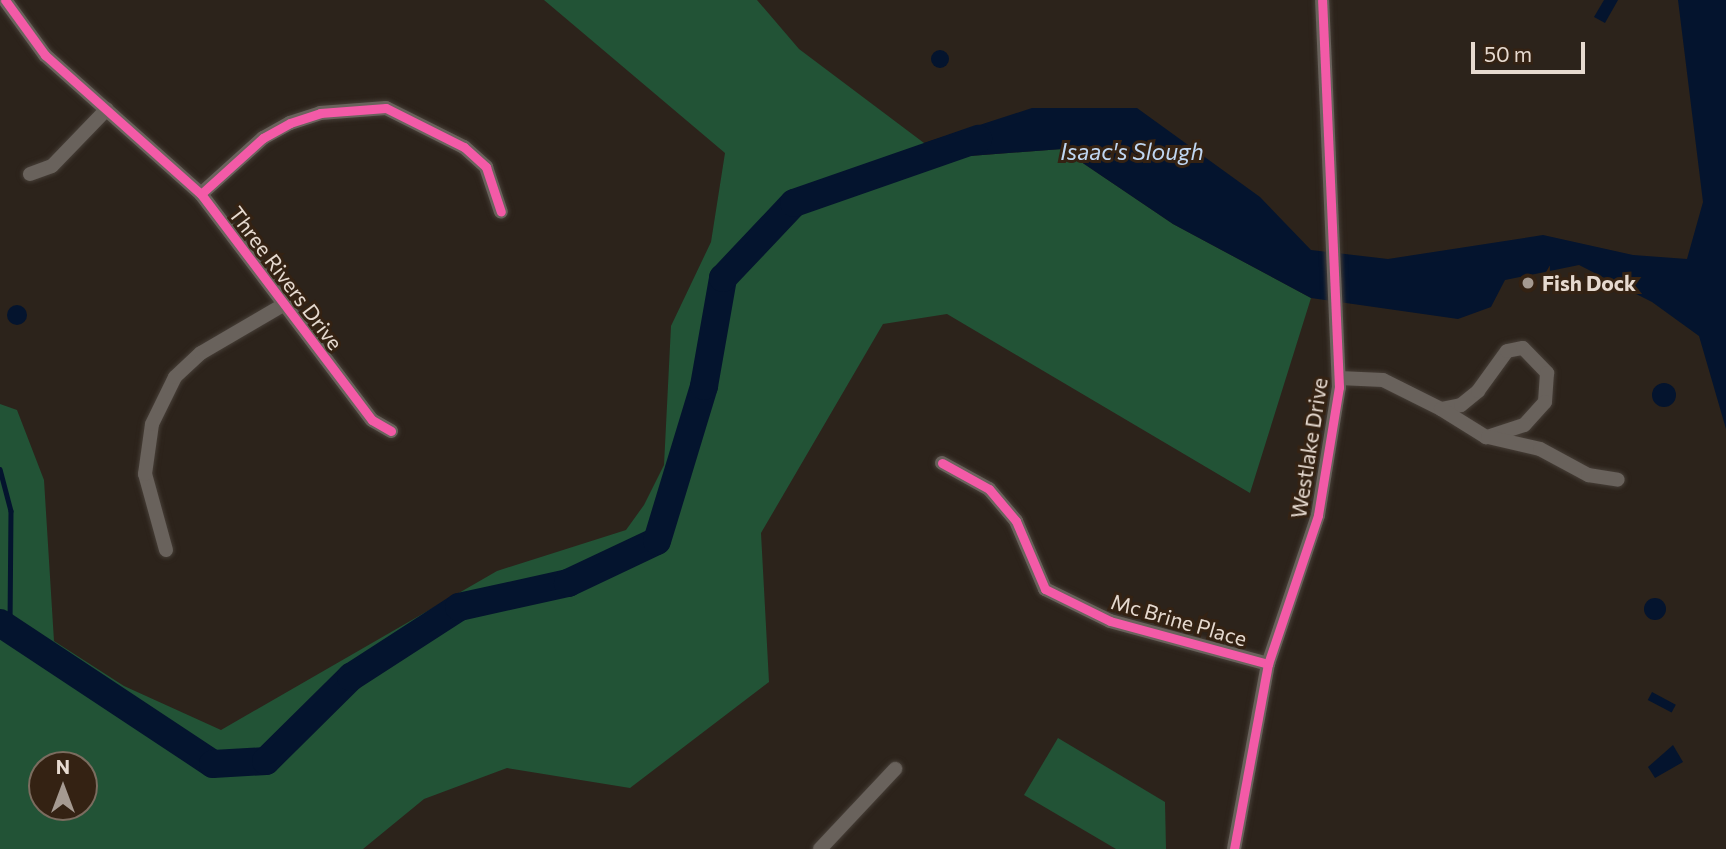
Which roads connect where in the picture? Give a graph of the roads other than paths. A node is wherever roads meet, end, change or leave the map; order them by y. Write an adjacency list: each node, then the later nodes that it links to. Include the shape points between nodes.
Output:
1 (5, 0): 3 (street, Three Rivers Drive, via 18,26)
2 (1322, 0): 8 (street, Westlake Drive)
3 (107, 110): 4 (street, via 52,166); 5 (street, Three Rivers Drive)
4 (30, 174)
5 (201, 194): 6 (street, via 264,138 290,123 320,113 386,108 445,132 464,147 486,167); 7 (street, Three Rivers Drive)
6 (501, 212)
7 (283, 305): 10 (street, Three Rivers Drive, via 372,420); 14 (street, via 201,353 175,377 152,424 145,474)
8 (1339, 378): 9 (street, via 1383,380); 15 (street, Westlake Drive, via 1318,515)
9 (1441, 409): 11 (street); 11 (street, via 1461,405 1478,391 1507,351 1531,352 1547,373 1545,402 1524,425)
10 (391, 431)
11 (1486, 437): 13 (street, via 1540,449 1588,475)
12 (942, 463): 15 (street, Mc Brine Place, via 989,489 1007,510 1045,589 1111,621)
13 (1618, 480)
14 (166, 550)
15 (1268, 664): 18 (street, Westlake Drive)
16 (895, 769): 17 (street)
17 (820, 849)
18 (1234, 849)

